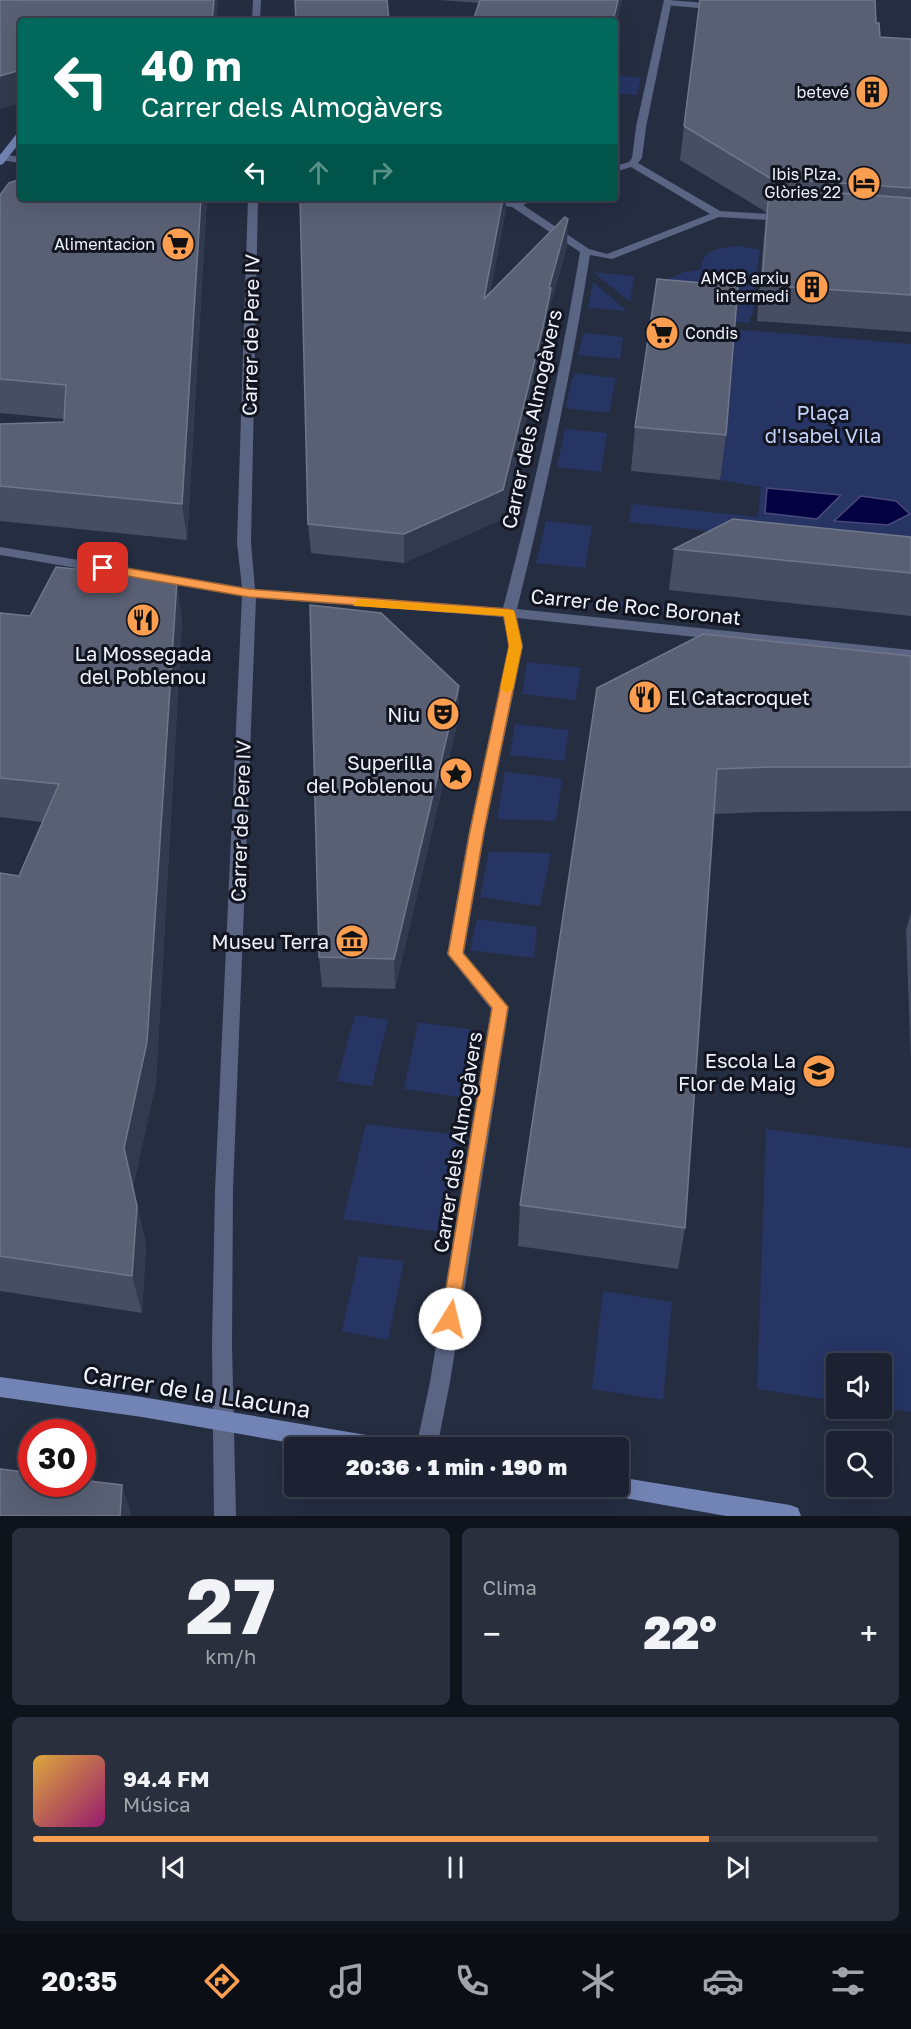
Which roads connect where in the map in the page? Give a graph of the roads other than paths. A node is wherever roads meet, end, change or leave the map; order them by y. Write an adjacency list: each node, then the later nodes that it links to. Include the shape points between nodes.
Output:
1 (256, 0): 4 (street)
2 (668, 2): 3 (street); 8 (street, via 637,158)
3 (732, 5)
4 (256, 18)
5 (18, 139): 6 (street)
6 (1, 159): 7 (street)
7 (18, 160)
8 (632, 164): 9 (street); 14 (street)
9 (618, 169)
10 (253, 201): 18 (street, Carrer de Pere IV, via 244,543)
11 (488, 201): 13 (street)
12 (524, 201): 13 (street)
13 (515, 204): 16 (street)
14 (718, 214): 15 (street); 16 (street, via 608,257)
15 (801, 219)
16 (584, 256): 19 (street, Carrer dels Almogàvers, via 536,507)
17 (0, 551): 18 (street, Carrer de Roc Boronat)
18 (249, 593): 19 (street, Carrer de Roc Boronat); 22 (street, Carrer de Pere IV, via 224,1190)
19 (509, 613): 20 (street, Carrer de Roc Boronat); 24 (street, Carrer dels Almogàvers, via 516,646 455,954 500,1007)
20 (911, 655)
21 (0, 1387): 22 (street, Carrer de la Llacuna)
22 (223, 1422): 23 (street, Carrer de la Llacuna); 26 (street, Carrer de Pere IV)
23 (316, 1437)
24 (428, 1437)
25 (629, 1489): 27 (street)
26 (225, 1516)
27 (790, 1516)

